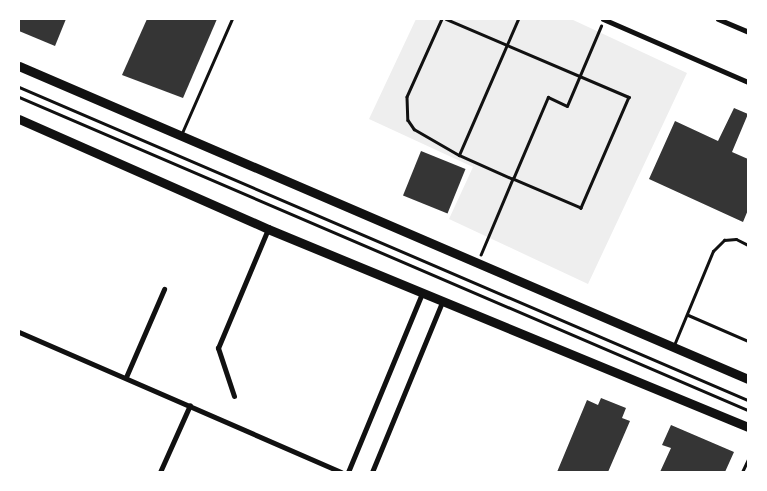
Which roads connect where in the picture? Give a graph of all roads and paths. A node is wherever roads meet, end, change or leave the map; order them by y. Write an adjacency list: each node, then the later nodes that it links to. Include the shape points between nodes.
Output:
1 (232, 19): 15 (lane)
2 (442, 19): 16 (path, via 407,97 406,110 414,129)
3 (446, 19): 8 (path)
4 (518, 19): 8 (path)
5 (604, 19): 10 (path); 11 (street)
6 (718, 19): 7 (street)
7 (748, 32)
8 (506, 45): 10 (path); 16 (path)
9 (19, 66): 15 (main road)
10 (580, 76): 17 (path, via 567,106 548,97); 17 (path, via 629,97 581,208)
11 (748, 82)
12 (19, 87): 31 (path)
13 (19, 97): 33 (path)
14 (19, 119): 18 (main road)
15 (180, 136): 20 (main road)
16 (459, 155): 17 (path)
17 (513, 179): 20 (path)
18 (268, 229): 22 (main road); 30 (street, via 218,348)
19 (748, 245): 24 (lane, via 736,239 724,240 713,250)
20 (476, 264): 27 (main road)
21 (164, 289): 28 (street)
22 (422, 293): 23 (main road); 38 (street)
23 (442, 302): 34 (main road); 39 (street)
24 (688, 315): 26 (lane); 27 (lane)
25 (19, 332): 28 (street)
26 (748, 341)
27 (673, 348): 29 (main road)
28 (126, 377): 32 (street)
29 (748, 379)
30 (234, 396)
31 (748, 400)
32 (190, 405): 36 (street); 37 (street)
33 (748, 410)
34 (748, 428)
35 (748, 459): 40 (lane)
36 (160, 472)
37 (341, 472)
38 (348, 472)
39 (372, 472)
40 (742, 472)

